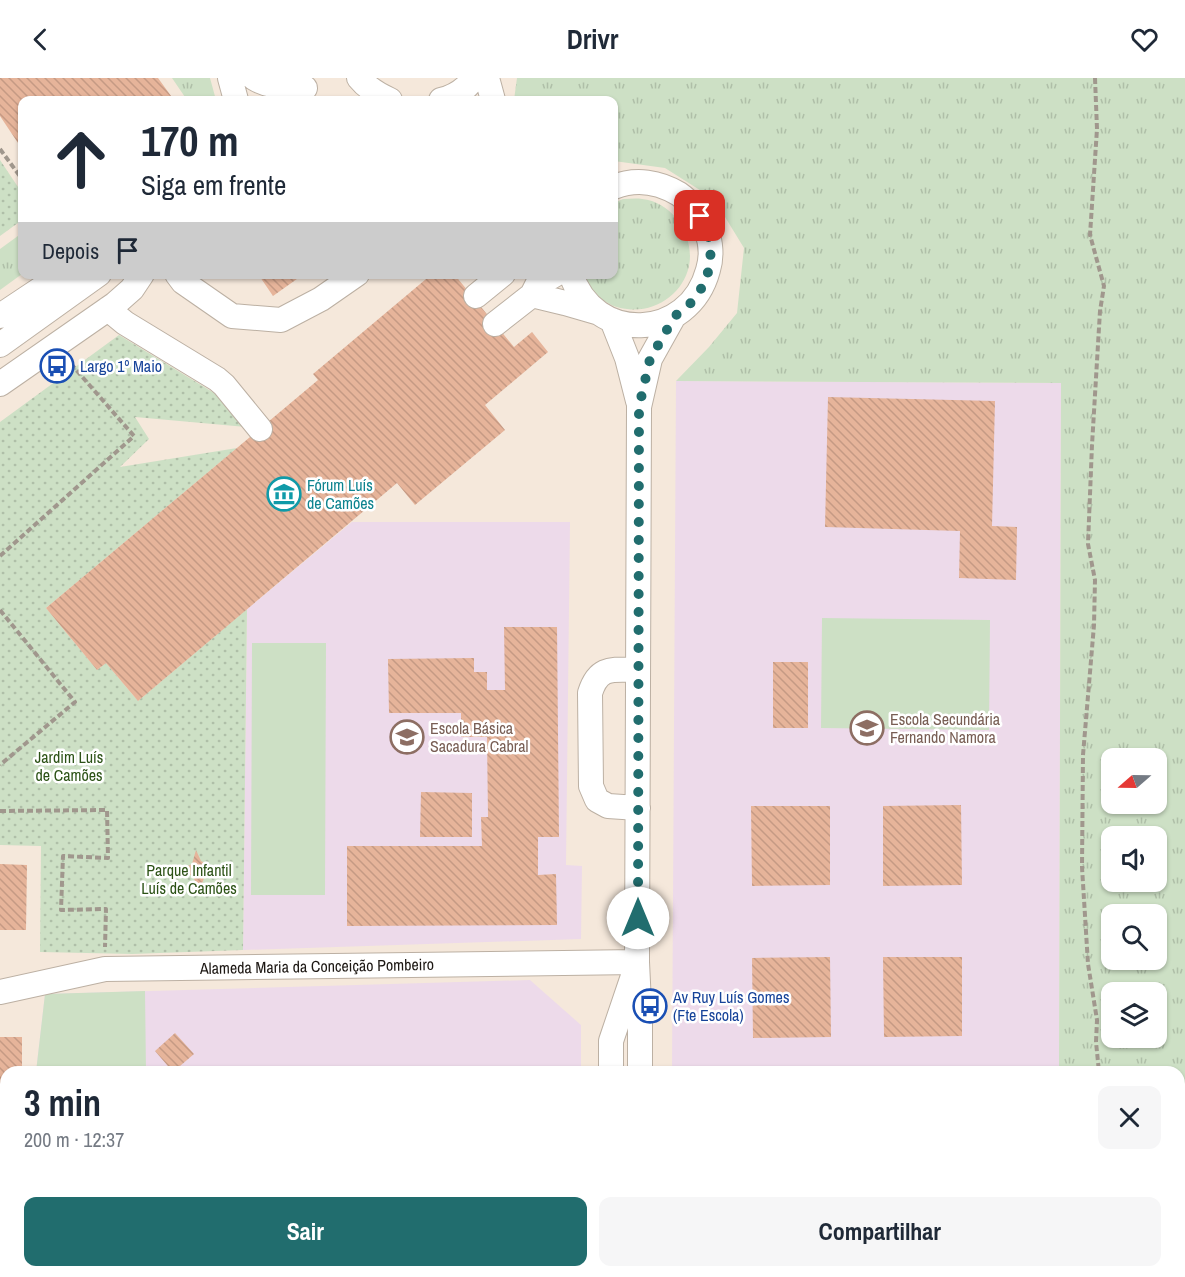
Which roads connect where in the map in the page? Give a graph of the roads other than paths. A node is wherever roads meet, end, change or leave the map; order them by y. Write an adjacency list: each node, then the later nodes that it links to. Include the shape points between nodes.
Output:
1 (230, 78): 7 (street)
2 (254, 78): 6 (street, via 266,85)
3 (359, 78): 8 (street)
4 (474, 78): 9 (street)
5 (487, 78): 10 (street)
6 (304, 89)
7 (235, 96)
8 (374, 96)
9 (453, 96)
10 (492, 96)
11 (618, 184): 24 (street, via 644,182 666,187 686,199 700,216 709,238 711,261 705,283 692,302)
12 (56, 279): 23 (street)
13 (92, 279): 27 (street)
14 (139, 279): 22 (street)
15 (181, 279): 16 (street, via 232,316 281,320)
16 (350, 279)
17 (497, 279): 21 (street)
18 (547, 279): 20 (street, via 537,285)
19 (572, 279): 25 (street, via 585,301)
20 (532, 295): 25 (street); 26 (street)
21 (476, 296)
22 (108, 309): 28 (street); 30 (street, via 217,379)
23 (0, 316)
24 (675, 316): 25 (street, via 633,326); 29 (street, via 650,359)
25 (605, 317): 29 (street, via 627,358)
26 (495, 324)
27 (0, 345)
28 (0, 384)
29 (639, 407): 31 (street)
30 (260, 429)
31 (638, 670): 32 (street); 32 (street, via 603,672 594,680 590,693 591,786 597,800 608,806)
32 (638, 808): 33 (street)
33 (637, 962): 34 (street, Alameda Maria da Conceição Pombeiro, via 105,969); 35 (street, via 611,1041); 36 (street)
34 (0, 992)
35 (611, 1066)
36 (640, 1066)

